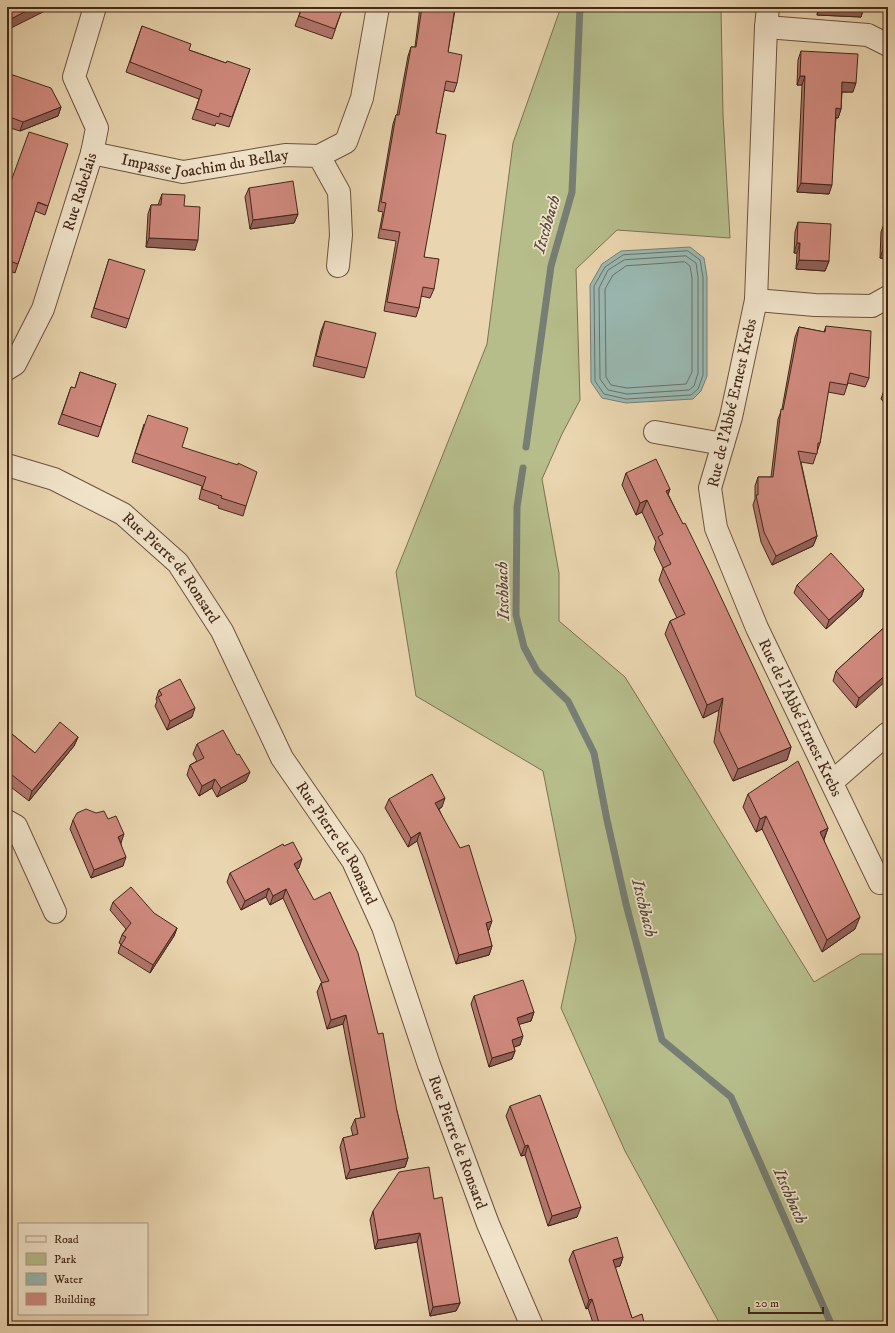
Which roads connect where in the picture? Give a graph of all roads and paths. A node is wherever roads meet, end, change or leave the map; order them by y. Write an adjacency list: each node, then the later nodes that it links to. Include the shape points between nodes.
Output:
1 (95, 7): 5 (street, Rue Rabelais, via 74,77 97,128)
2 (378, 7): 6 (street, via 362,98 346,142)
3 (767, 17): 4 (street, via 868,35); 9 (street, Rue de l'Abbé Ernest Krebs)
4 (888, 45)
5 (92, 153): 6 (street, Impasse Joachim du Bellay, via 183,172 285,154); 10 (street, Rue Rabelais, via 43,309 15,364)
6 (319, 156): 7 (street, via 339,192 341,235)
7 (338, 266)
8 (888, 297): 9 (street, via 872,306)
9 (756, 300): 12 (street, Rue de l'Abbé Ernest Krebs)
10 (7, 369)
11 (655, 432): 12 (street)
12 (723, 444): 15 (street, Rue de l'Abbé Ernest Krebs, via 710,488 716,528 757,628)
13 (7, 465): 19 (street, Rue Pierre de Ronsard, via 54,479 123,514 178,563 222,631 282,758 353,861 383,927 429,1065 488,1224)
14 (888, 733): 15 (street)
15 (832, 782): 17 (street, Rue de l'Abbé Ernest Krebs)
16 (7, 821): 18 (street, via 16,826)
17 (880, 883)
18 (55, 912)
19 (532, 1326)

